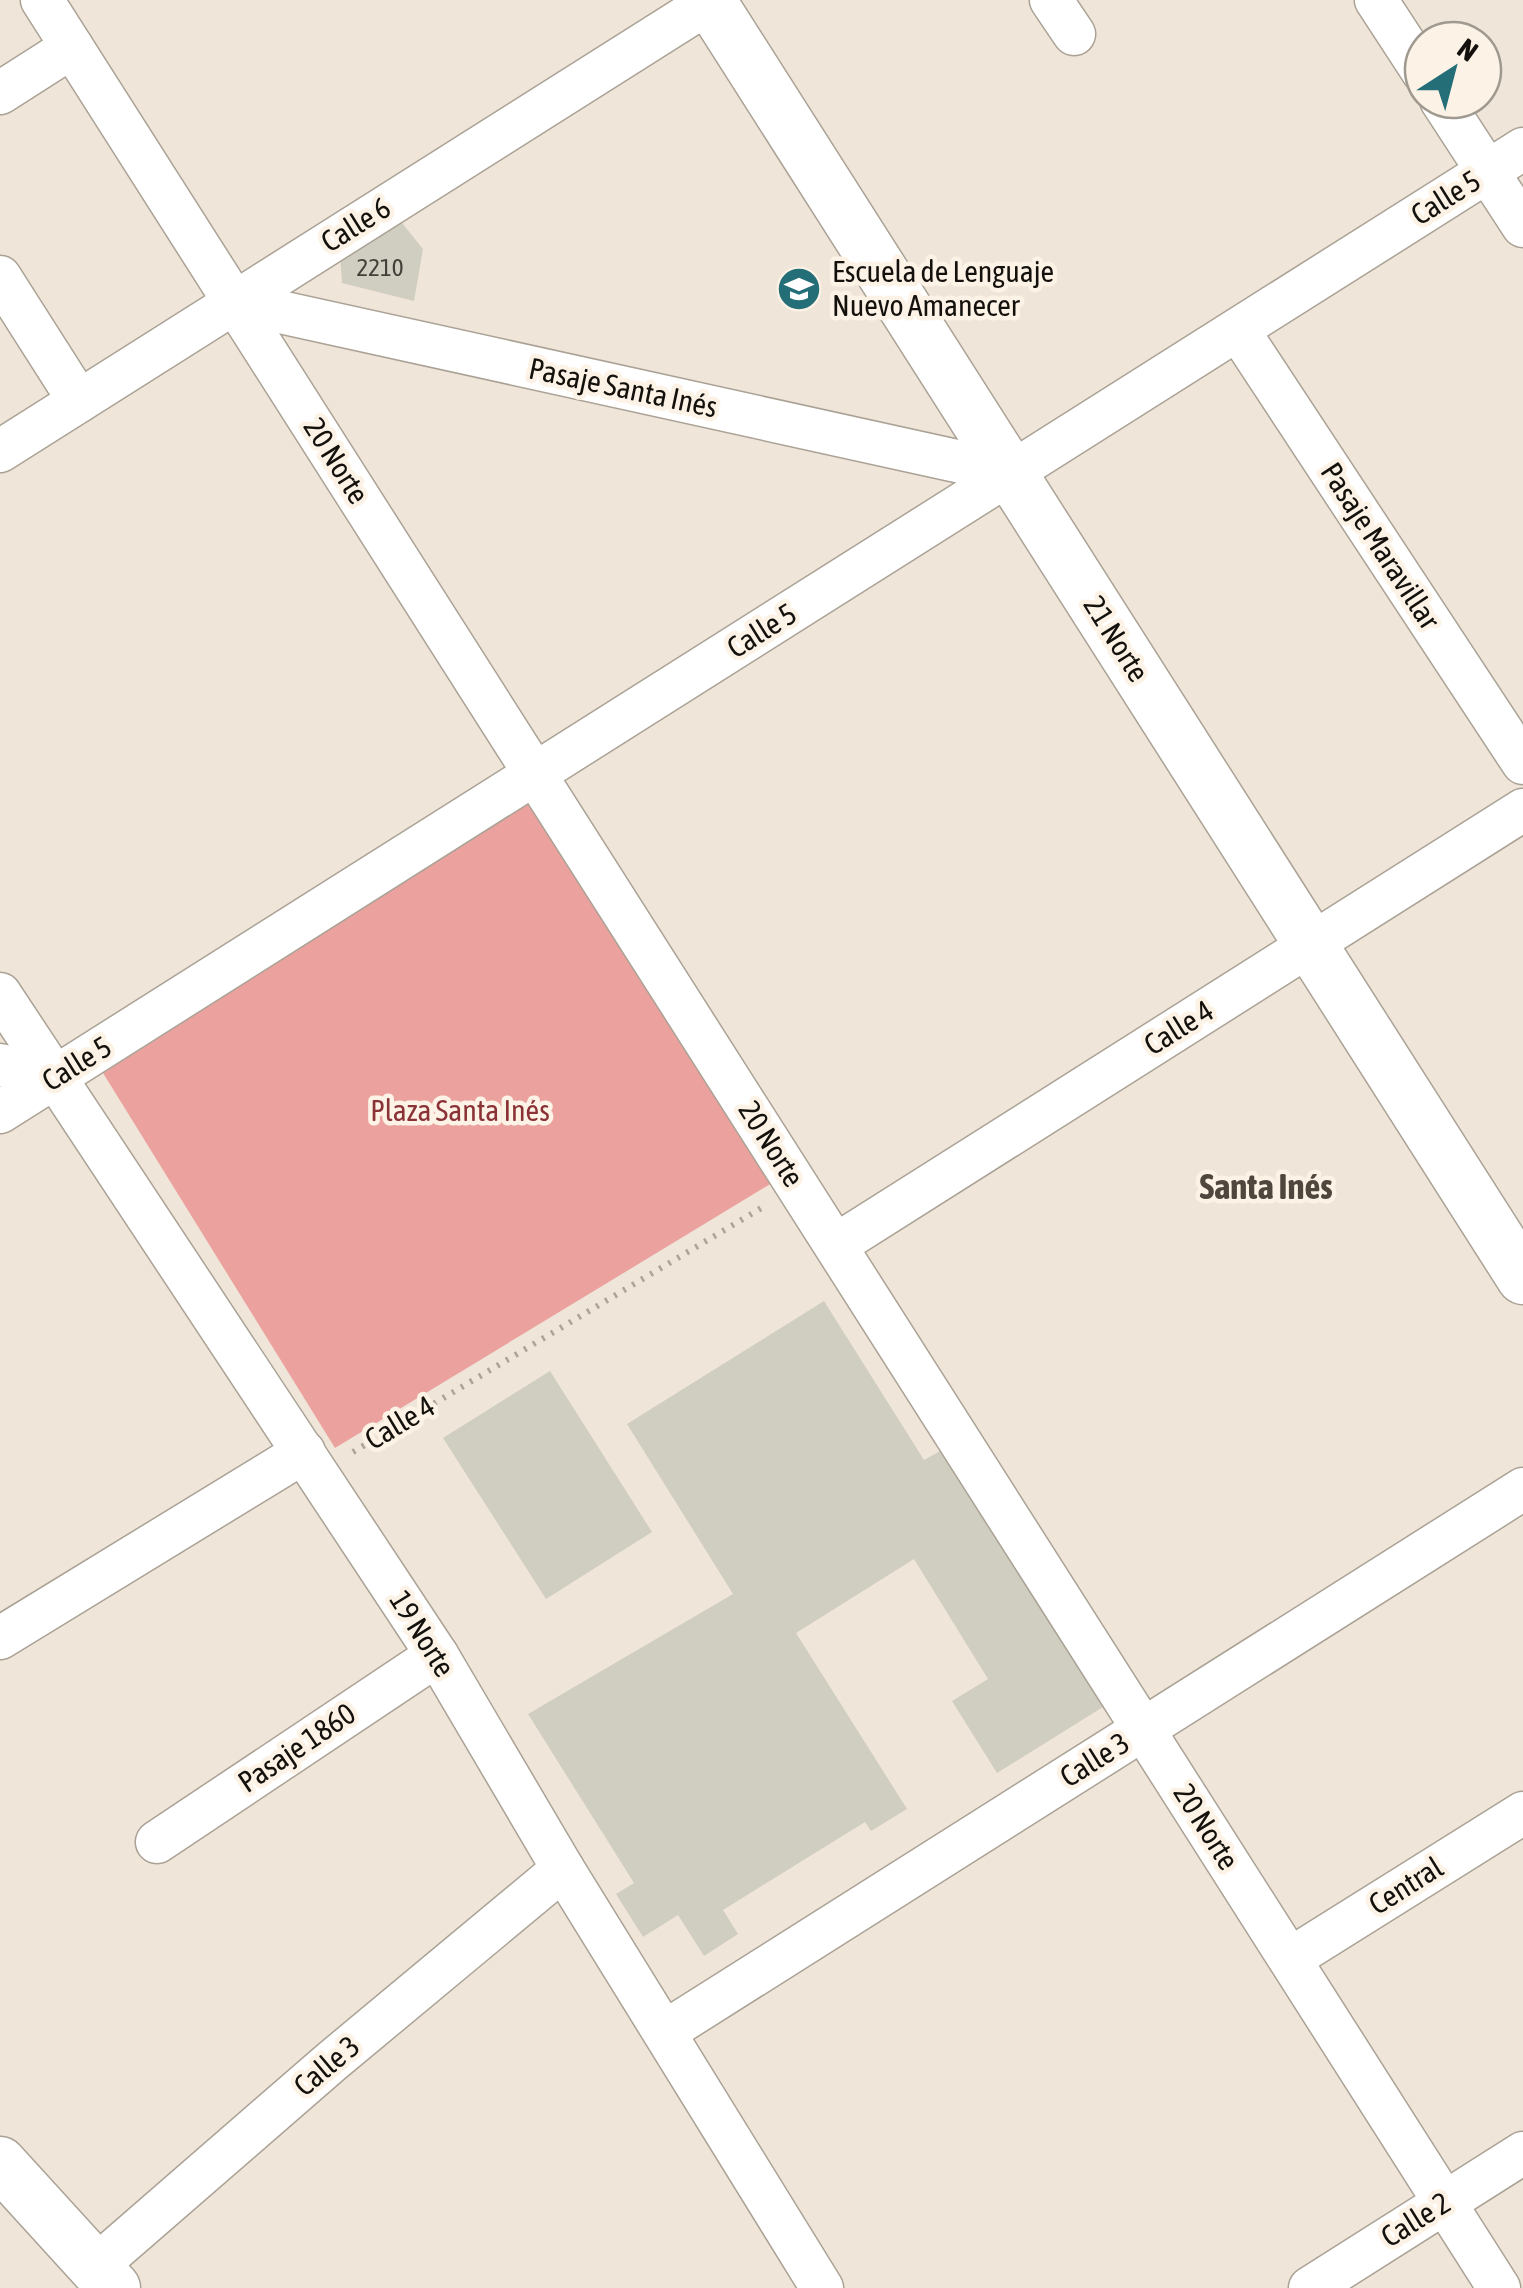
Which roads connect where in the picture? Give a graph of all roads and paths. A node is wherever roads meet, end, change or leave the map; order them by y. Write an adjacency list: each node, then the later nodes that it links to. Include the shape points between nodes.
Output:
1 (42, 0): 5 (street, 20 Norte)
2 (711, 0): 11 (street, Calle 6); 15 (street, 21 Norte)
3 (1376, 0): 4 (street)
4 (1403, 41)
5 (72, 46): 6 (street); 11 (street, 20 Norte)
6 (0, 92)
7 (1463, 120): 8 (street)
8 (1506, 160): 9 (street); 12 (street, Calle 5)
9 (1523, 226)
10 (0, 277): 13 (street)
11 (235, 302): 13 (street, Calle 6); 15 (street, Pasaje Santa Inés); 17 (street, 20 Norte)
12 (1238, 330): 15 (street, Calle 5); 16 (street, Pasaje Maravillar)
13 (79, 401): 14 (street, Calle 6)
14 (0, 451)
15 (1011, 473): 17 (street, Calle 5); 19 (street, 21 Norte)
16 (1523, 763)
17 (535, 774): 22 (street, Calle 5); 24 (street, 20 Norte)
18 (1523, 810): 19 (street, Calle 4)
19 (1310, 945): 25 (street, Calle 4); 26 (street, 21 Norte)
20 (0, 994): 22 (street, 19 Norte)
21 (0, 1065): 22 (street)
22 (55, 1078): 23 (street, Calle 5); 27 (street, 19 Norte)
23 (0, 1112)
24 (798, 1186): 25 (street, 20 Norte); 27 (path, Calle 4, via 343,1458)
25 (836, 1246): 31 (street, 20 Norte)
26 (1523, 1278)
27 (304, 1452): 29 (street); 30 (street, 19 Norte)
28 (1523, 1489): 31 (street, Calle 3)
29 (0, 1638)
30 (436, 1655): 33 (street, Pasaje 1860); 34 (street, 19 Norte)
31 (1144, 1729): 35 (street, 20 Norte); 36 (street, Calle 3)
32 (1523, 1814): 35 (street, Central)
33 (157, 1842)
34 (563, 1868): 36 (street, 19 Norte); 40 (street, Calle 3, via 331,2062)
35 (1290, 1959): 39 (street, 20 Norte)
36 (666, 2031): 41 (street, 19 Norte)
37 (1523, 2152): 39 (street, Calle 2)
38 (0, 2163): 40 (street)
39 (1445, 2202): 42 (street, Calle 2); 43 (street, 20 Norte)
40 (104, 2278)
41 (822, 2288)
42 (1310, 2288)
43 (1500, 2288)

